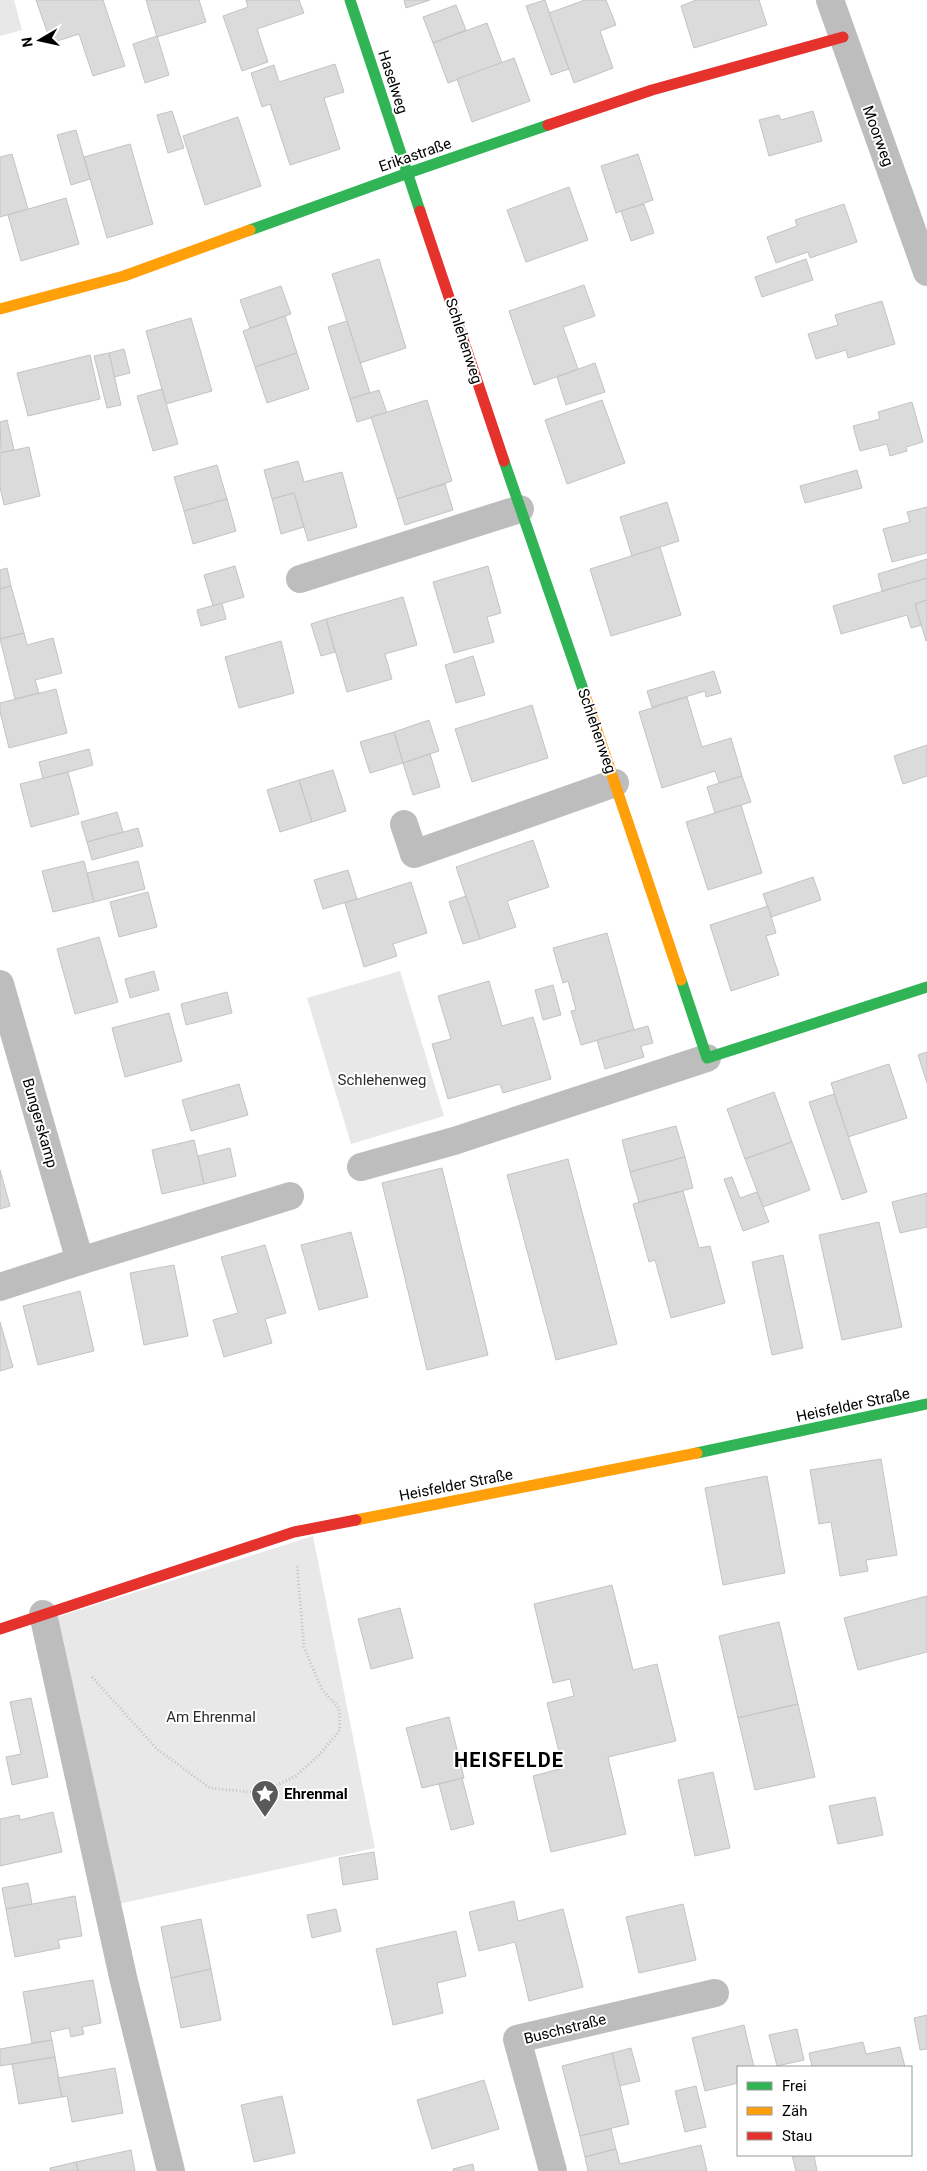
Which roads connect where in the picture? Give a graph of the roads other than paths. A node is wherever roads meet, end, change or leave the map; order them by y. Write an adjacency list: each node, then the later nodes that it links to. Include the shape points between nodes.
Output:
1 (350, 0): 4 (street, Haselweg)
2 (830, 0): 3 (street, Moorweg)
3 (843, 37): 4 (street, Erikastraße, via 652,90); 5 (street, Moorweg)
4 (408, 173): 6 (street, Erikastraße, via 124,276); 7 (street, Schlehenweg)
5 (927, 272)
6 (0, 308)
7 (520, 509): 8 (street); 9 (street, Schlehenweg)
8 (300, 579)
9 (615, 782): 10 (street, Schlehenweg, via 414,854); 13 (street, Schlehenweg)
10 (404, 824)
11 (0, 984): 16 (street, Bungerskamp)
12 (927, 986): 13 (street)
13 (707, 1058): 14 (street, via 454,1141)
14 (361, 1167)
15 (290, 1196): 16 (street)
16 (80, 1261): 17 (street)
17 (0, 1287)
18 (927, 1404): 19 (street, Heisfelder Straße, via 294,1532)
19 (43, 1614): 20 (street, Heisfelder Straße); 22 (street, via 123,1976)
20 (0, 1629)
21 (715, 1993): 23 (street, Buschstraße, via 517,2038)
22 (171, 2171)
23 (553, 2171)

